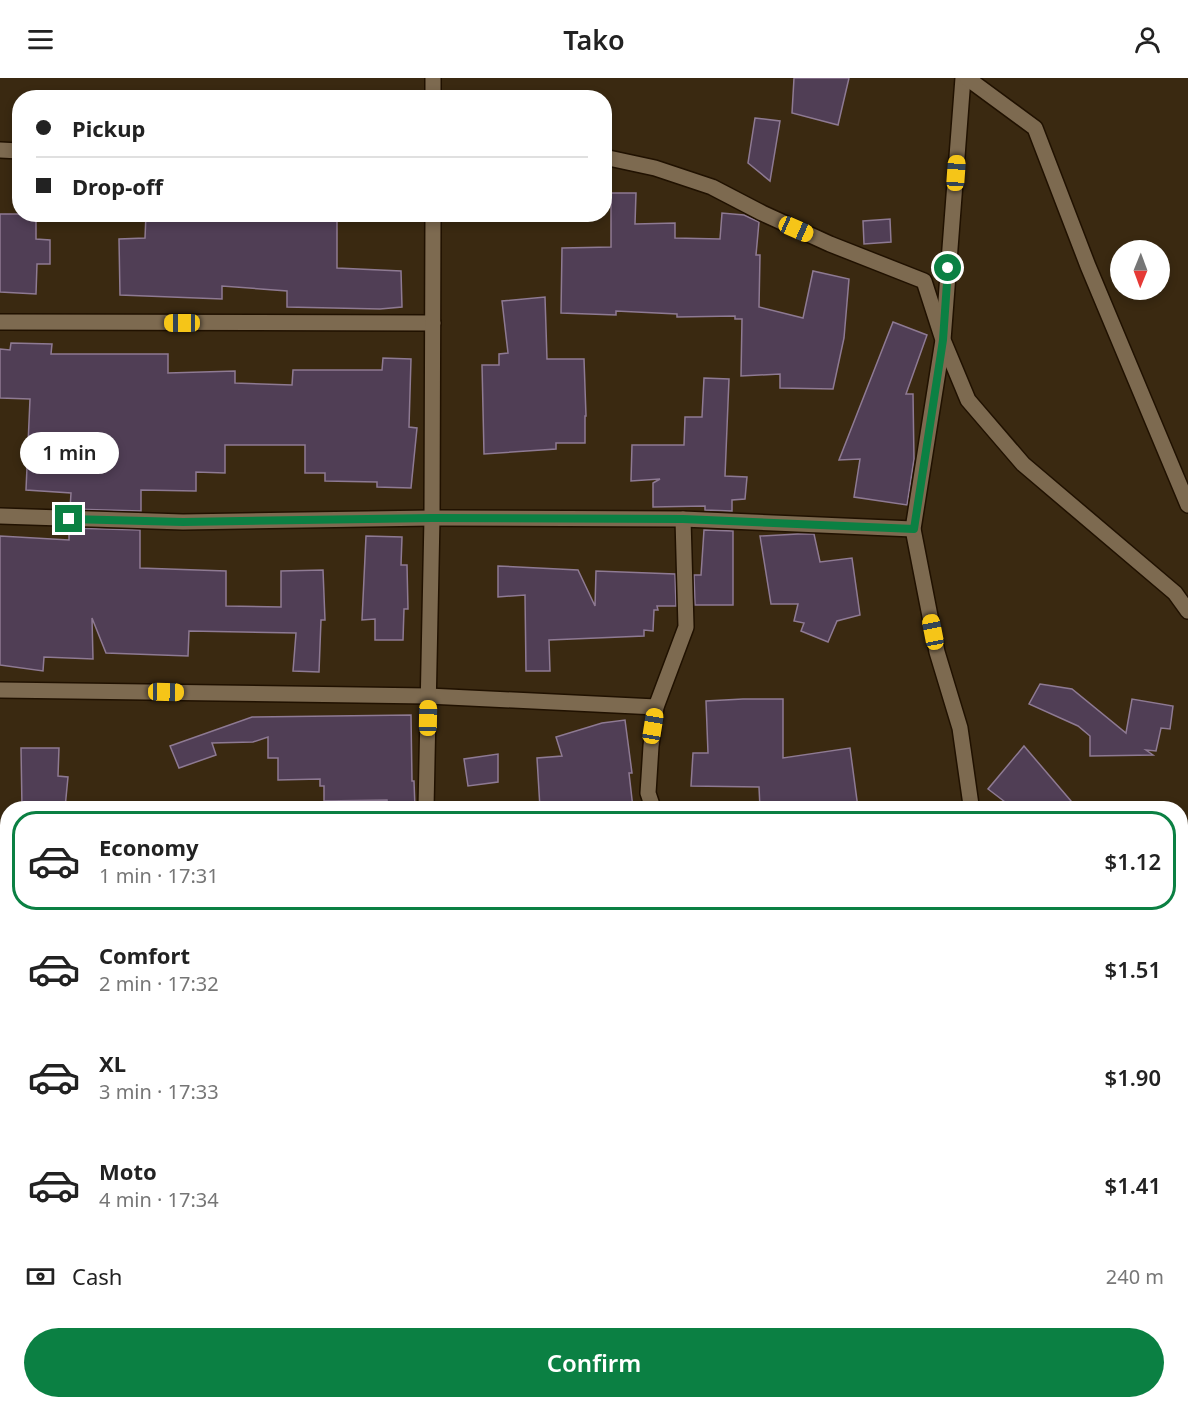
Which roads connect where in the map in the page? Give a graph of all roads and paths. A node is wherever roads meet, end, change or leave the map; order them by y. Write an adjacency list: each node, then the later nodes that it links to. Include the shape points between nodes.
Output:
1 (963, 78): 7 (street)
2 (967, 78): 8 (street, via 1035,128)
3 (612, 159): 7 (street, via 712,187 830,244 924,281)
4 (433, 222): 6 (street)
5 (0, 322): 6 (street)
6 (433, 323): 10 (street)
7 (943, 340): 12 (street); 13 (street, via 968,400 1023,464 1175,593)
8 (1188, 506)
9 (0, 516): 10 (street, via 183,522)
10 (432, 518): 11 (street); 15 (street)
11 (683, 519): 12 (street); 16 (street, via 686,627)
12 (914, 529): 19 (street, via 937,652 960,728)
13 (1188, 611)
14 (0, 690): 15 (street)
15 (428, 696): 16 (street); 17 (street)
16 (656, 707): 18 (street, via 648,793)
17 (426, 801)
18 (651, 801)
19 (970, 801)

